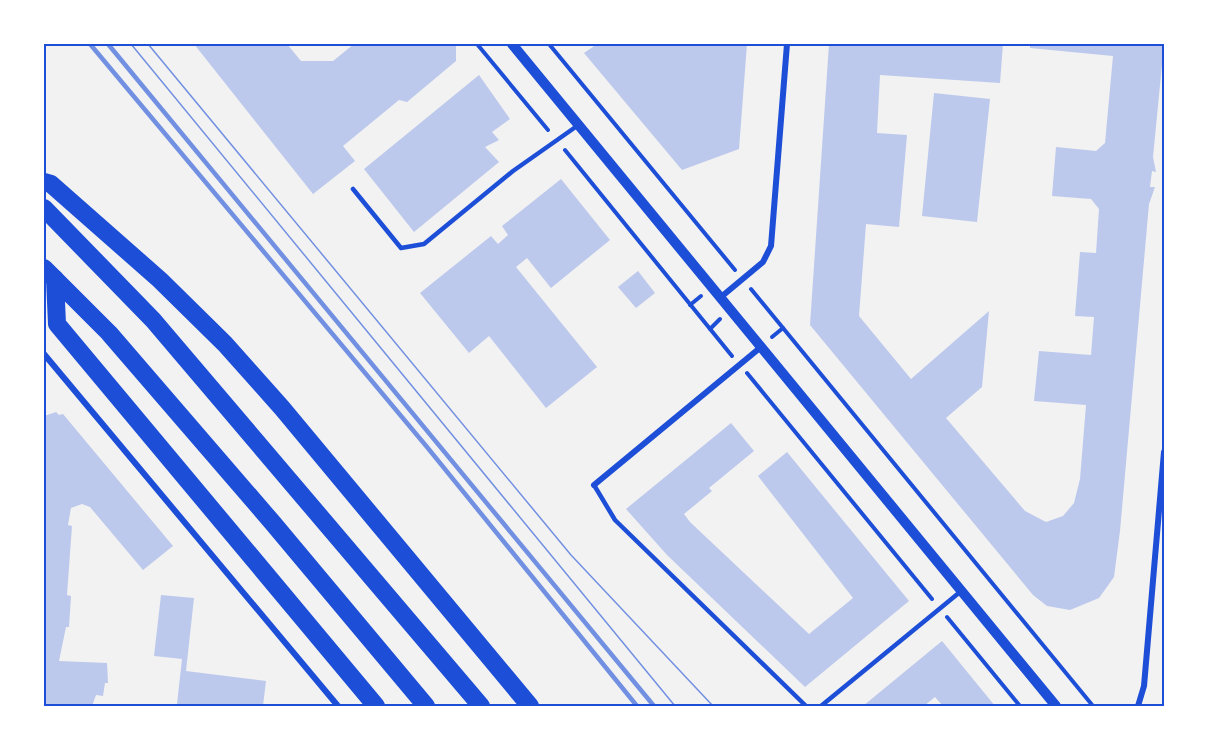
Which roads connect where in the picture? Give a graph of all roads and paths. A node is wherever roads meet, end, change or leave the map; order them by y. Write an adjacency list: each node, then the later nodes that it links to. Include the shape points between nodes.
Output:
1 (477, 44): 6 (path)
2 (512, 44): 5 (street)
3 (549, 44): 10 (path)
4 (787, 44): 14 (street, via 771,246 763,262)
5 (579, 124): 6 (lane); 14 (street)
6 (557, 141): 8 (lane, via 513,171 424,244 413,248 401,248); 15 (path)
7 (44, 182): 34 (highway, via 111,236 225,345)
8 (353, 189)
9 (44, 208): 33 (highway, via 160,329)
10 (731, 265)
11 (49, 273): 31 (highway, via 57,324); 32 (highway, via 108,333)
12 (703, 294): 15 (path)
13 (756, 295): 17 (path)
14 (721, 297): 20 (street)
15 (690, 305): 18 (path)
16 (721, 318): 18 (path)
17 (783, 328): 19 (path); 39 (path)
18 (710, 329): 22 (path)
19 (771, 338)
20 (761, 347): 25 (street); 28 (street)
21 (44, 354): 30 (street)
22 (731, 355)
23 (747, 373): 29 (path)
24 (1164, 452): 26 (street)
25 (594, 486): 35 (lane, via 615,520)
26 (1155, 542): 27 (lane); 40 (street, via 1144,686)
27 (1164, 543)
28 (961, 591): 29 (lane); 38 (street)
29 (940, 609): 36 (lane); 37 (path)
30 (338, 706)
31 (376, 706)
32 (426, 706)
33 (481, 706)
34 (530, 706)
35 (806, 706)
36 (821, 706)
37 (1020, 706)
38 (1056, 706)
39 (1093, 706)
40 (1138, 706)

